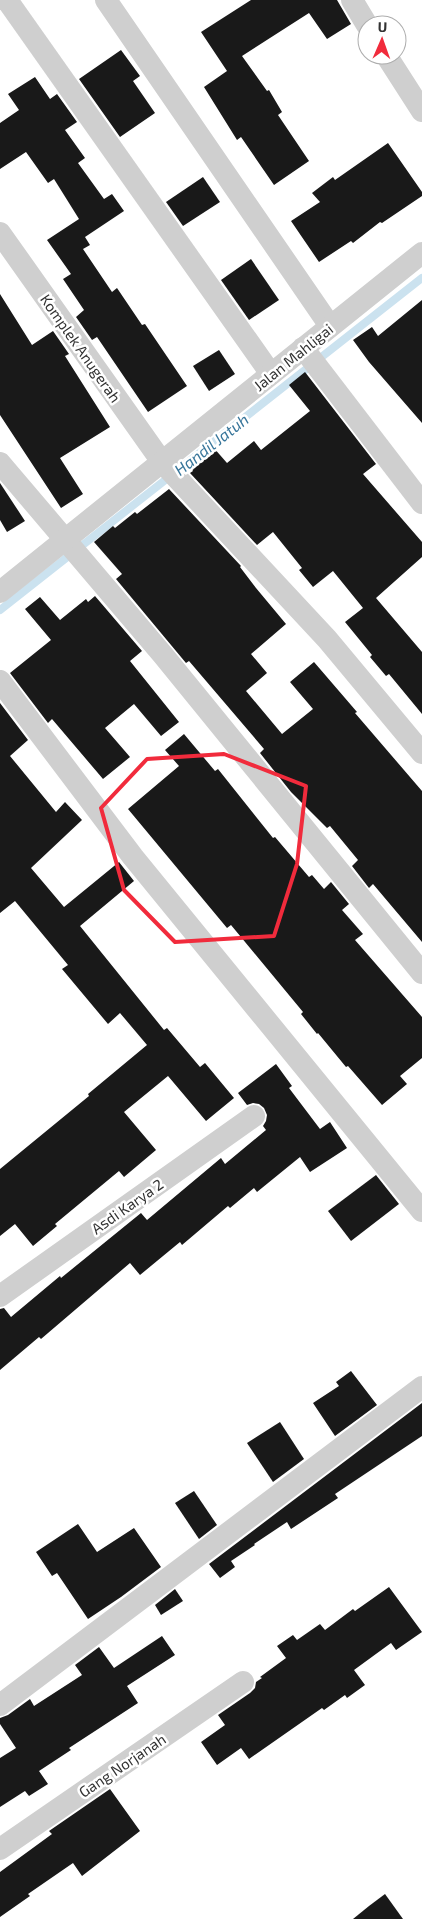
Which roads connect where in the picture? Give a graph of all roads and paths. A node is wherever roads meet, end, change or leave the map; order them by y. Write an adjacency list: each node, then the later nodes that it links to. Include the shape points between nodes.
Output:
1 (6, 0): 11 (street)
2 (106, 0): 9 (street)
3 (352, 0): 4 (street)
4 (362, 15)
5 (392, 65): 6 (street)
6 (422, 111)
7 (0, 233): 13 (street, Komplek Anugerah)
8 (418, 266): 9 (street, Jalan Mahligai)
9 (330, 326): 10 (street, Jalan Mahligai)
10 (310, 359): 11 (street, Jalan Mahligai); 14 (street)
11 (271, 374): 13 (street, Jalan Mahligai)
12 (0, 463): 15 (street)
13 (170, 471): 15 (street, Jalan Mahligai); 18 (street, Komplek Anugerah, via 327,639)
14 (422, 503)
15 (72, 547): 16 (street, Jalan Mahligai); 19 (street)
16 (0, 592)
17 (0, 682): 21 (street, via 133,857)
18 (422, 754)
19 (422, 973)
20 (254, 1116): 22 (street, Asdi Karya 2)
21 (422, 1211)
22 (0, 1296)
23 (422, 1387): 25 (street)
24 (243, 1682): 26 (street, Gang Norjanah)
25 (0, 1705)
26 (0, 1849)

